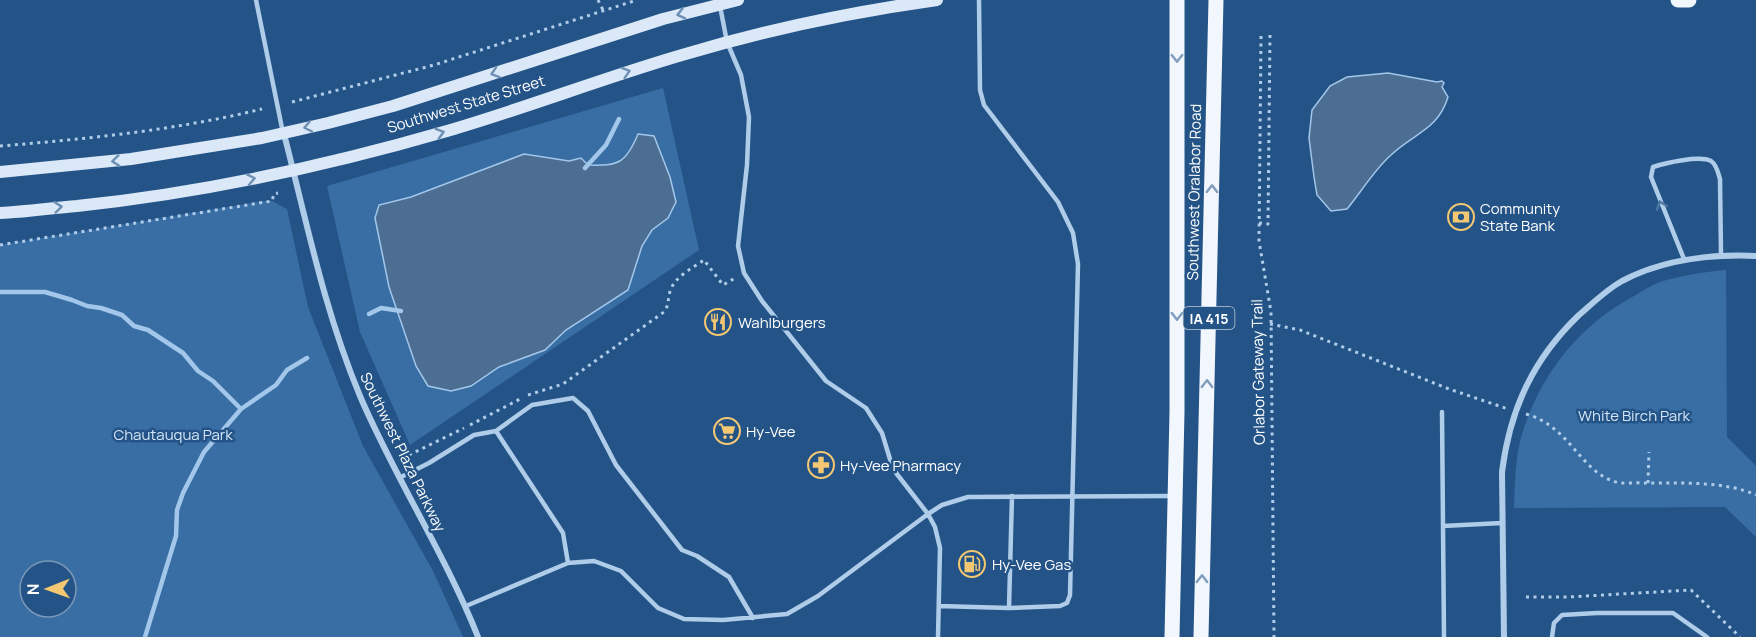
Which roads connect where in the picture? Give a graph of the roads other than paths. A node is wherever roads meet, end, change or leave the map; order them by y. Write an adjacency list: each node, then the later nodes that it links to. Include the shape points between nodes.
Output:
1 (256, 0): 11 (lane)
2 (738, 0): 9 (main road, Southwest State Street)
3 (937, 0): 10 (main road, Southwest State Street, via 851,13)
4 (979, 0): 22 (lane, via 980,90 984,105 1058,202 1072,233 1078,264)
5 (1177, 0): 23 (main road, Southwest Oralabor Road / IA 415, one-way to 23)
6 (1216, 0): 35 (main road, Southwest Oralabor Road / IA 415, one-way to 6)
7 (1678, 0): 8 (main road)
8 (1689, 0)
9 (720, 2): 10 (lane); 11 (main road, Southwest State Street, one-way to 11, via 393,106)
10 (727, 42): 12 (main road, Southwest State Street, one-way to 10, via 448,130); 24 (lane, via 741,75 749,117 738,246 744,273 826,381 866,408 882,433 893,469)
11 (283, 133): 12 (street, Southwest Plaza Parkway); 13 (main road, Southwest State Street, one-way to 13, via 131,159)
12 (293, 170): 14 (main road, Southwest State Street, one-way to 12, via 187,192); 20 (street, Southwest Plaza Parkway, via 332,320 362,399)
13 (0, 172)
14 (0, 213)
15 (1720, 254): 16 (street); 17 (street); 17 (lane, one-way to 15, via 1651,177 1653,167 1663,163 1700,159 1711,161 1717,168)
16 (1756, 256)
17 (1684, 260): 25 (street, via 1623,281 1598,297 1566,328 1530,376 1504,454)
18 (1442, 412): 26 (lane)
19 (496, 432): 20 (lane, via 474,435); 27 (lane, via 563,533); 31 (lane, via 532,405 573,398 588,411 619,470 682,550 729,576)
20 (401, 477): 28 (street, Southwest Plaza Parkway)
21 (1012, 496): 22 (lane); 24 (lane, via 968,497); 30 (lane)
22 (1073, 496): 23 (lane); 30 (lane, via 1067,603)
23 (1175, 496): 34 (main road, Southwest Oralabor Road / IA 415)
24 (928, 514): 29 (lane, via 940,548); 31 (lane, via 818,596 787,614)
25 (1502, 524): 26 (lane); 37 (street)
26 (1443, 526): 36 (lane)
27 (568, 563): 28 (lane); 31 (lane, via 594,561 621,571 658,608 684,619)
28 (466, 606): 32 (street, Southwest Plaza Parkway)
29 (939, 606): 30 (lane); 33 (lane)
30 (1009, 608)
31 (753, 618)
32 (478, 637)
33 (938, 637)
34 (1172, 637)
35 (1201, 637)
36 (1444, 637)
37 (1504, 637)
38 (1552, 637): 39 (lane, via 1554,623 1562,615 1651,612 1673,613)
39 (1707, 637)

